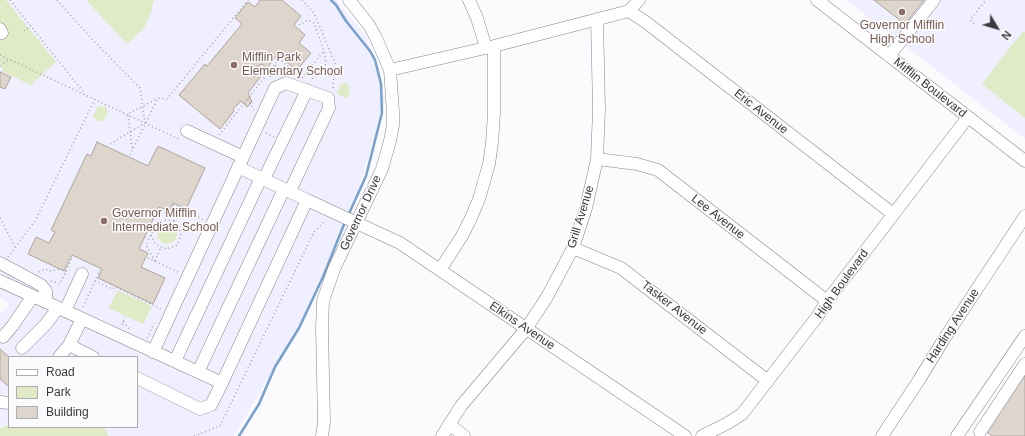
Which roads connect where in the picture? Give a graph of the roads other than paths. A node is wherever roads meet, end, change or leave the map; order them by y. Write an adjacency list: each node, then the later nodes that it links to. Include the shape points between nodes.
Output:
1 (349, 0): 10 (street, Governor Drive, via 369,25)
2 (469, 0): 8 (street)
3 (639, 0): 6 (street)
4 (817, 0): 9 (street, Mifflin Boulevard)
5 (934, 0): 9 (street)
6 (629, 11): 7 (street); 20 (street, Eric Avenue)
7 (597, 19): 8 (street); 14 (street, Grill Avenue)
8 (490, 47): 10 (street); 25 (street, via 494,113 489,164 471,218)
9 (889, 56): 12 (street, Mifflin Boulevard)
10 (390, 70): 22 (street, Governor Drive, via 393,112 390,141 377,181)
11 (311, 85): 16 (street, via 286,83 275,88); 17 (street); 18 (street, via 328,98 329,108)
12 (968, 117): 15 (street, Mifflin Boulevard); 20 (street, High Boulevard)
13 (186, 132): 16 (street, Elkins Avenue)
14 (598, 159): 23 (street, Grill Avenue); 29 (street, Lee Avenue, via 637,164 658,170)
15 (1025, 161)
16 (241, 162): 17 (street, Elkins Avenue); 39 (street)
17 (263, 178): 18 (street, Elkins Avenue); 42 (street)
18 (287, 190): 19 (street, Elkins Avenue); 44 (street)
19 (307, 200): 22 (street, Elkins Avenue); 47 (street)
20 (894, 214): 29 (street, High Boulevard)
21 (1025, 216): 57 (street, Harding Avenue)
22 (356, 223): 25 (street, Elkins Avenue, via 400,243); 52 (street, Governor Drive, via 334,269 323,301)
23 (573, 248): 33 (street, Grill Avenue, via 547,297); 46 (street, Tasker Avenue, via 621,268)
24 (1, 264): 30 (street, via 41,284 46,291)
25 (440, 270): 33 (street, Elkins Avenue)
26 (82, 274): 31 (street)
27 (0, 281): 28 (street)
28 (33, 296): 30 (street); 35 (street)
29 (827, 301): 46 (street, High Boulevard, via 817,318)
30 (46, 302): 31 (street)
31 (62, 309): 32 (street); 37 (street)
32 (81, 315): 36 (street); 39 (street)
33 (526, 329): 49 (street, Grill Avenue, via 461,406); 50 (street, Elkins Avenue)
34 (1025, 336): 38 (street)
35 (3, 338)
36 (69, 345): 40 (street); 41 (street)
37 (22, 348)
38 (1021, 349): 48 (street)
39 (153, 352): 42 (street)
40 (60, 356)
41 (91, 356)
42 (175, 361): 44 (street)
43 (1025, 364): 51 (street)
44 (198, 372): 47 (street)
45 (138, 378): 47 (street, via 200,409 211,405)
46 (768, 381): 56 (street, High Boulevard, via 742,414)
47 (222, 383)
48 (966, 423): 51 (street); 58 (street)
49 (449, 424): 53 (street, Grill Avenue); 54 (street)
50 (668, 432): 55 (street, Elkins Avenue)
51 (983, 434)
52 (322, 436)
53 (442, 436)
54 (464, 436)
55 (685, 436)
56 (702, 436)
57 (882, 436)
58 (957, 436)

